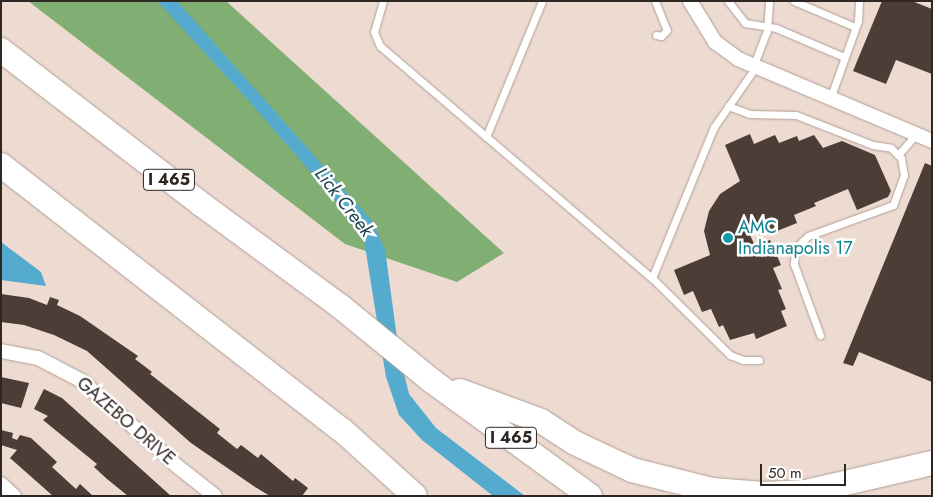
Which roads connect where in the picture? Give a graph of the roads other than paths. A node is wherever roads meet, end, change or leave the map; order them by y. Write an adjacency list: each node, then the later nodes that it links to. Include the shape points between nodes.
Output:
1 (383, 1): 18 (lane, via 374,24 380,46)
2 (542, 1): 18 (lane)
3 (655, 1): 11 (lane, via 666,30 662,36)
4 (690, 1): 14 (street, via 715,42)
5 (728, 1): 9 (lane, via 745,23)
6 (769, 1): 9 (lane)
7 (794, 1): 10 (lane)
8 (859, 1): 10 (lane)
9 (767, 26): 13 (lane); 14 (lane)
10 (855, 27): 13 (lane)
11 (656, 35)
12 (1, 50): 26 (highway, I 465, via 340,307)
13 (844, 57): 15 (lane)
14 (754, 68): 15 (street); 16 (lane)
15 (830, 99): 17 (street)
16 (728, 106): 20 (lane, via 750,114 796,115 873,145 891,148); 22 (lane, via 714,127)
17 (916, 134): 19 (street); 20 (lane)
18 (486, 137): 22 (lane)
19 (932, 141)
20 (898, 155): 23 (lane, via 904,175 892,205 808,236 795,248 794,264)
21 (1, 165): 28 (highway, via 342,430)
22 (652, 278): 25 (lane, via 730,354 743,360)
23 (820, 335)
24 (1, 351): 31 (street, GAZEBO DRIVE, via 38,358 82,381)
25 (759, 360)
26 (432, 381): 27 (highway, via 541,421 575,443 632,470 712,490 764,494 806,492); 34 (highway, I 465)
27 (932, 463)
28 (382, 466): 32 (highway); 33 (highway)
29 (1, 484): 30 (street)
30 (14, 496)
31 (215, 496)
32 (415, 496)
33 (421, 496)
34 (590, 496)

